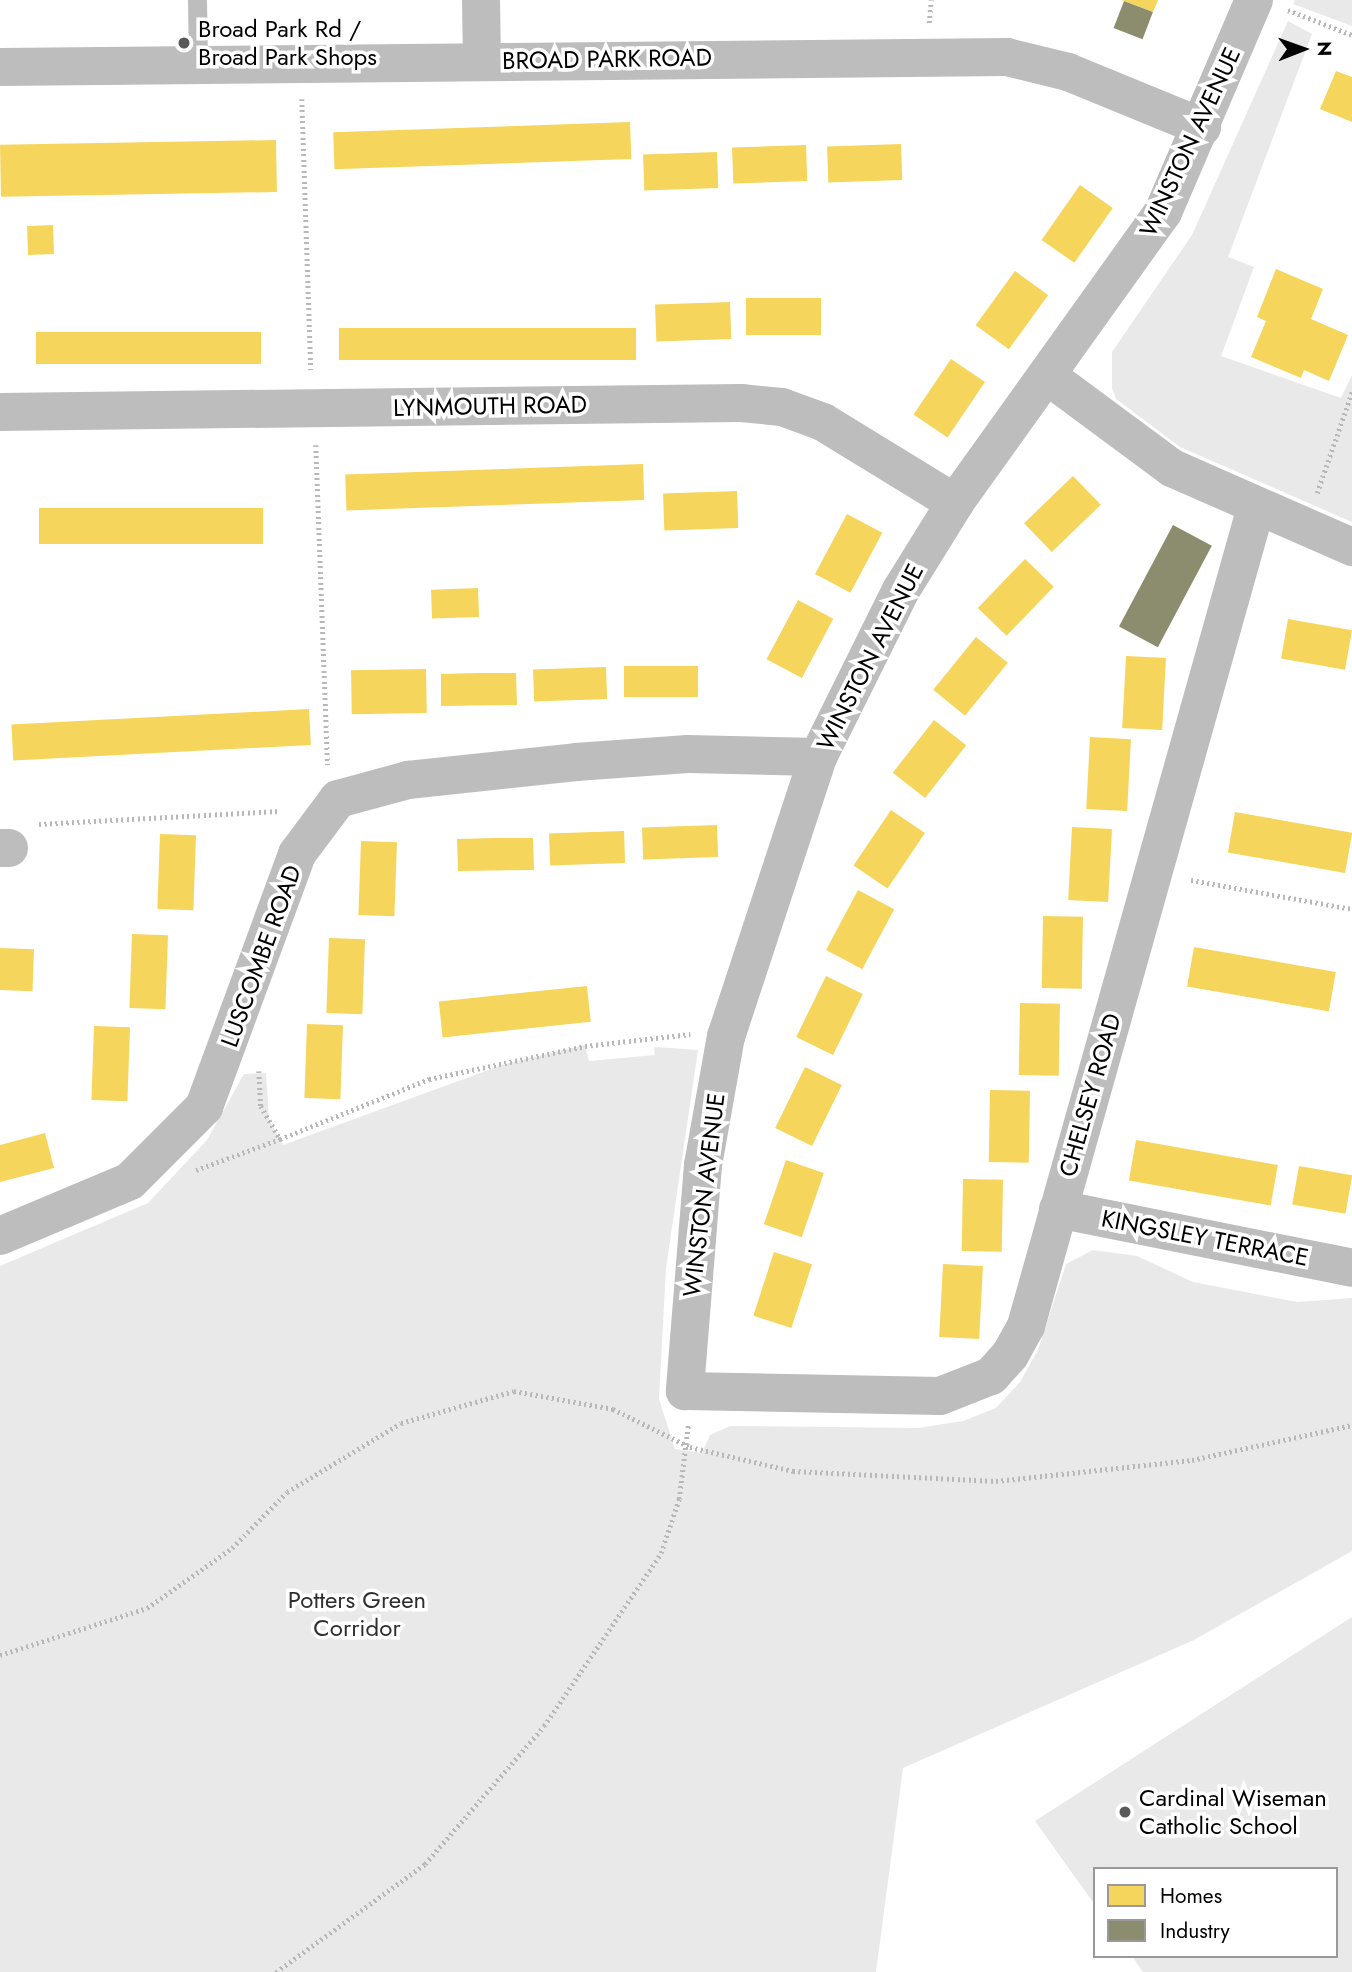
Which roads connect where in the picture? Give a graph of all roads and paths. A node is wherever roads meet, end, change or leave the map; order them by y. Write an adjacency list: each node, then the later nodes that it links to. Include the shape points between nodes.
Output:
1 (197, 0): 7 (lane)
2 (481, 0): 5 (street)
3 (1266, 3): 4 (path); 9 (street, WINSTON AVENUE)
4 (1352, 35)
5 (482, 61): 6 (street, BROAD PARK ROAD); 9 (street, BROAD PARK ROAD, via 1007,57 1068,72)
6 (301, 63): 7 (street, BROAD PARK ROAD); 12 (path)
7 (198, 65): 8 (street, BROAD PARK ROAD)
8 (0, 67)
9 (1202, 127): 10 (street, WINSTON AVENUE, via 1146,241)
10 (1049, 377): 14 (street, WINSTON AVENUE); 15 (street, via 1172,468)
11 (1352, 392): 16 (path)
12 (315, 408): 13 (street, LYNMOUTH ROAD); 14 (street, LYNMOUTH ROAD, via 782,407 835,429); 19 (path)
13 (0, 412)
14 (955, 503): 18 (street, WINSTON AVENUE, via 901,590)
15 (1256, 507): 16 (street); 21 (street, CHELSEY ROAD)
16 (1305, 527): 17 (street)
17 (1352, 547)
18 (818, 757): 19 (street, LUSCOMBE ROAD, via 688,754 421,778 366,786); 23 (street, WINSTON AVENUE)
19 (328, 811): 20 (path); 24 (street, LUSCOMBE ROAD, via 283,888)
20 (12, 840)
21 (1154, 868): 22 (path, via 1183,879); 27 (street, CHELSEY ROAD)
22 (1352, 909)
23 (726, 1036): 25 (path, via 585,1046 429,1079); 30 (street, WINSTON AVENUE, via 704,1166)
24 (230, 1043): 25 (path, via 258,1051 261,1106); 26 (street, LUSCOMBE ROAD, via 204,1107)
25 (281, 1139): 26 (path, via 185,1173)
26 (154, 1162): 28 (street, LUSCOMBE ROAD, via 94,1200)
27 (1058, 1209): 29 (street, KINGSLEY TERRACE); 30 (street, CHELSEY ROAD, via 1026,1326 991,1376 967,1388 940,1396)
28 (0, 1236)
29 (1352, 1268)
30 (685, 1391): 32 (path)
31 (1352, 1425): 32 (path, via 1192,1460 996,1481 793,1471)
32 (690, 1447): 33 (path, via 613,1409 514,1391 401,1423 287,1492 232,1548 147,1608); 34 (path, via 661,1553 544,1726 425,1864)
33 (0, 1655)
34 (276, 1972)

